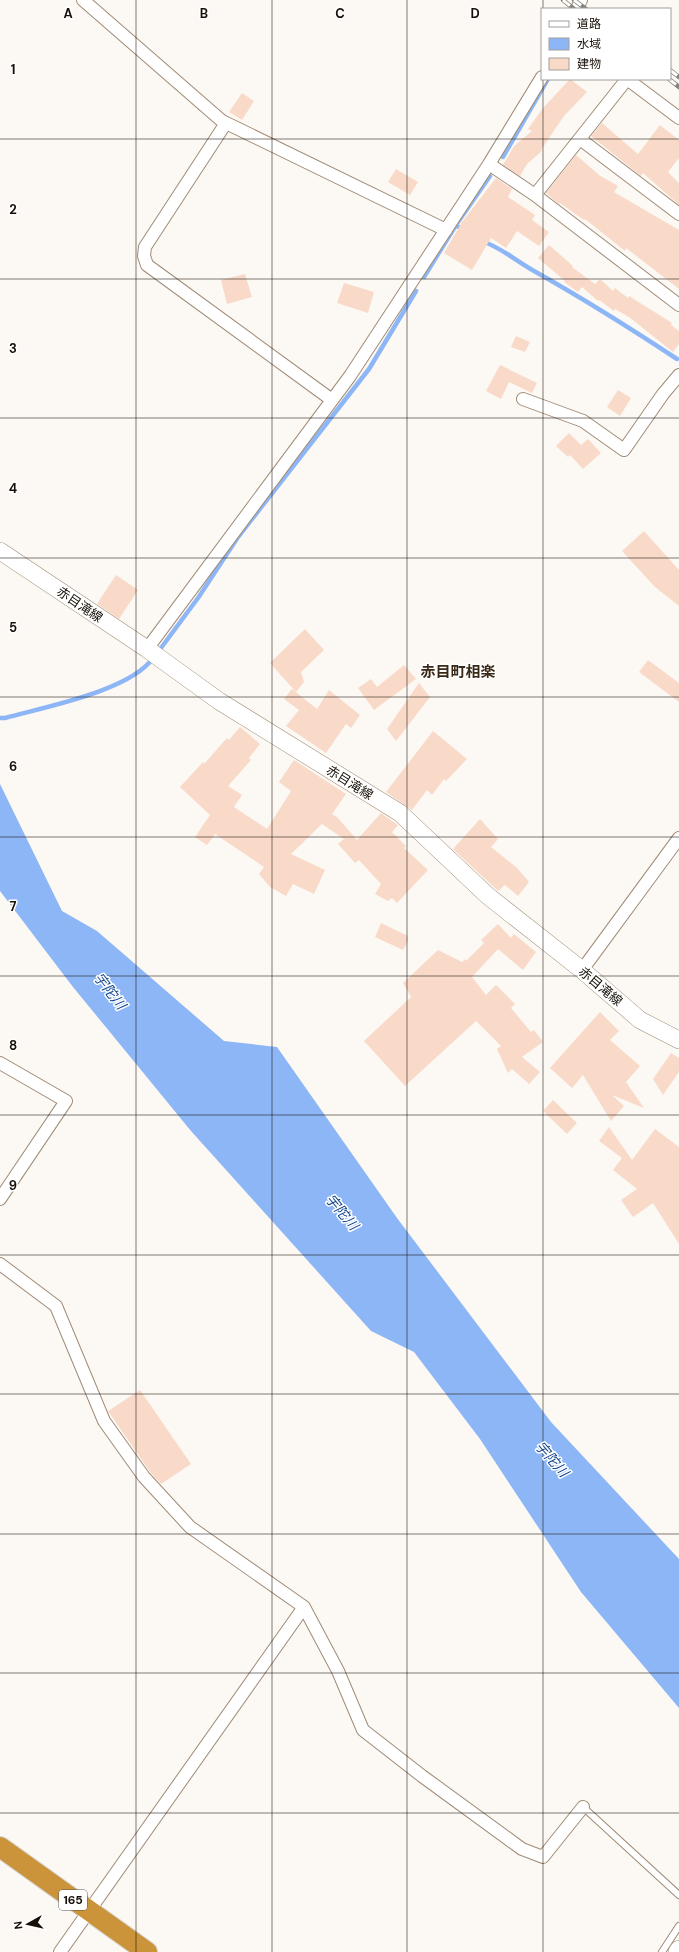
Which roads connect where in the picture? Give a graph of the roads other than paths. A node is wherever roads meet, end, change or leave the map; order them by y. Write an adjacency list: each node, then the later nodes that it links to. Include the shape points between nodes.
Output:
1 (83, 0): 6 (street)
2 (541, 79): 8 (street)
3 (626, 80): 7 (street)
4 (628, 80): 5 (street)
5 (679, 118)
6 (226, 122): 11 (street); 15 (street, via 145,248 147,265)
7 (580, 139): 9 (street); 10 (street)
8 (489, 164): 9 (street); 11 (street)
9 (535, 195): 12 (street)
10 (679, 214)
11 (446, 230): 15 (street)
12 (679, 305)
13 (679, 375): 14 (street, via 624,450 583,421)
14 (523, 399)
15 (332, 400): 17 (street)
16 (0, 551): 17 (main road, 赤目滝線)
17 (154, 654): 19 (main road, 赤目滝線, via 219,701 400,813 488,896)
18 (679, 838): 19 (street)
19 (582, 970): 20 (main road, 赤目滝線, via 640,1020)
20 (679, 1040)
21 (0, 1063): 22 (street, via 66,1101)
22 (0, 1199)
23 (0, 1264): 24 (street, via 56,1306 104,1421 144,1477 190,1527)
24 (304, 1607): 25 (street, via 338,1671 363,1730 522,1850 543,1857); 28 (street)
25 (583, 1807): 27 (lane)
26 (0, 1847): 28 (highway, 165)
27 (679, 1895)
28 (89, 1911): 31 (street); 32 (highway, 165)
29 (679, 1926): 33 (lane)
30 (679, 1949): 34 (main road)
31 (60, 1952)
32 (147, 1952)
33 (662, 1952)
34 (677, 1952)

